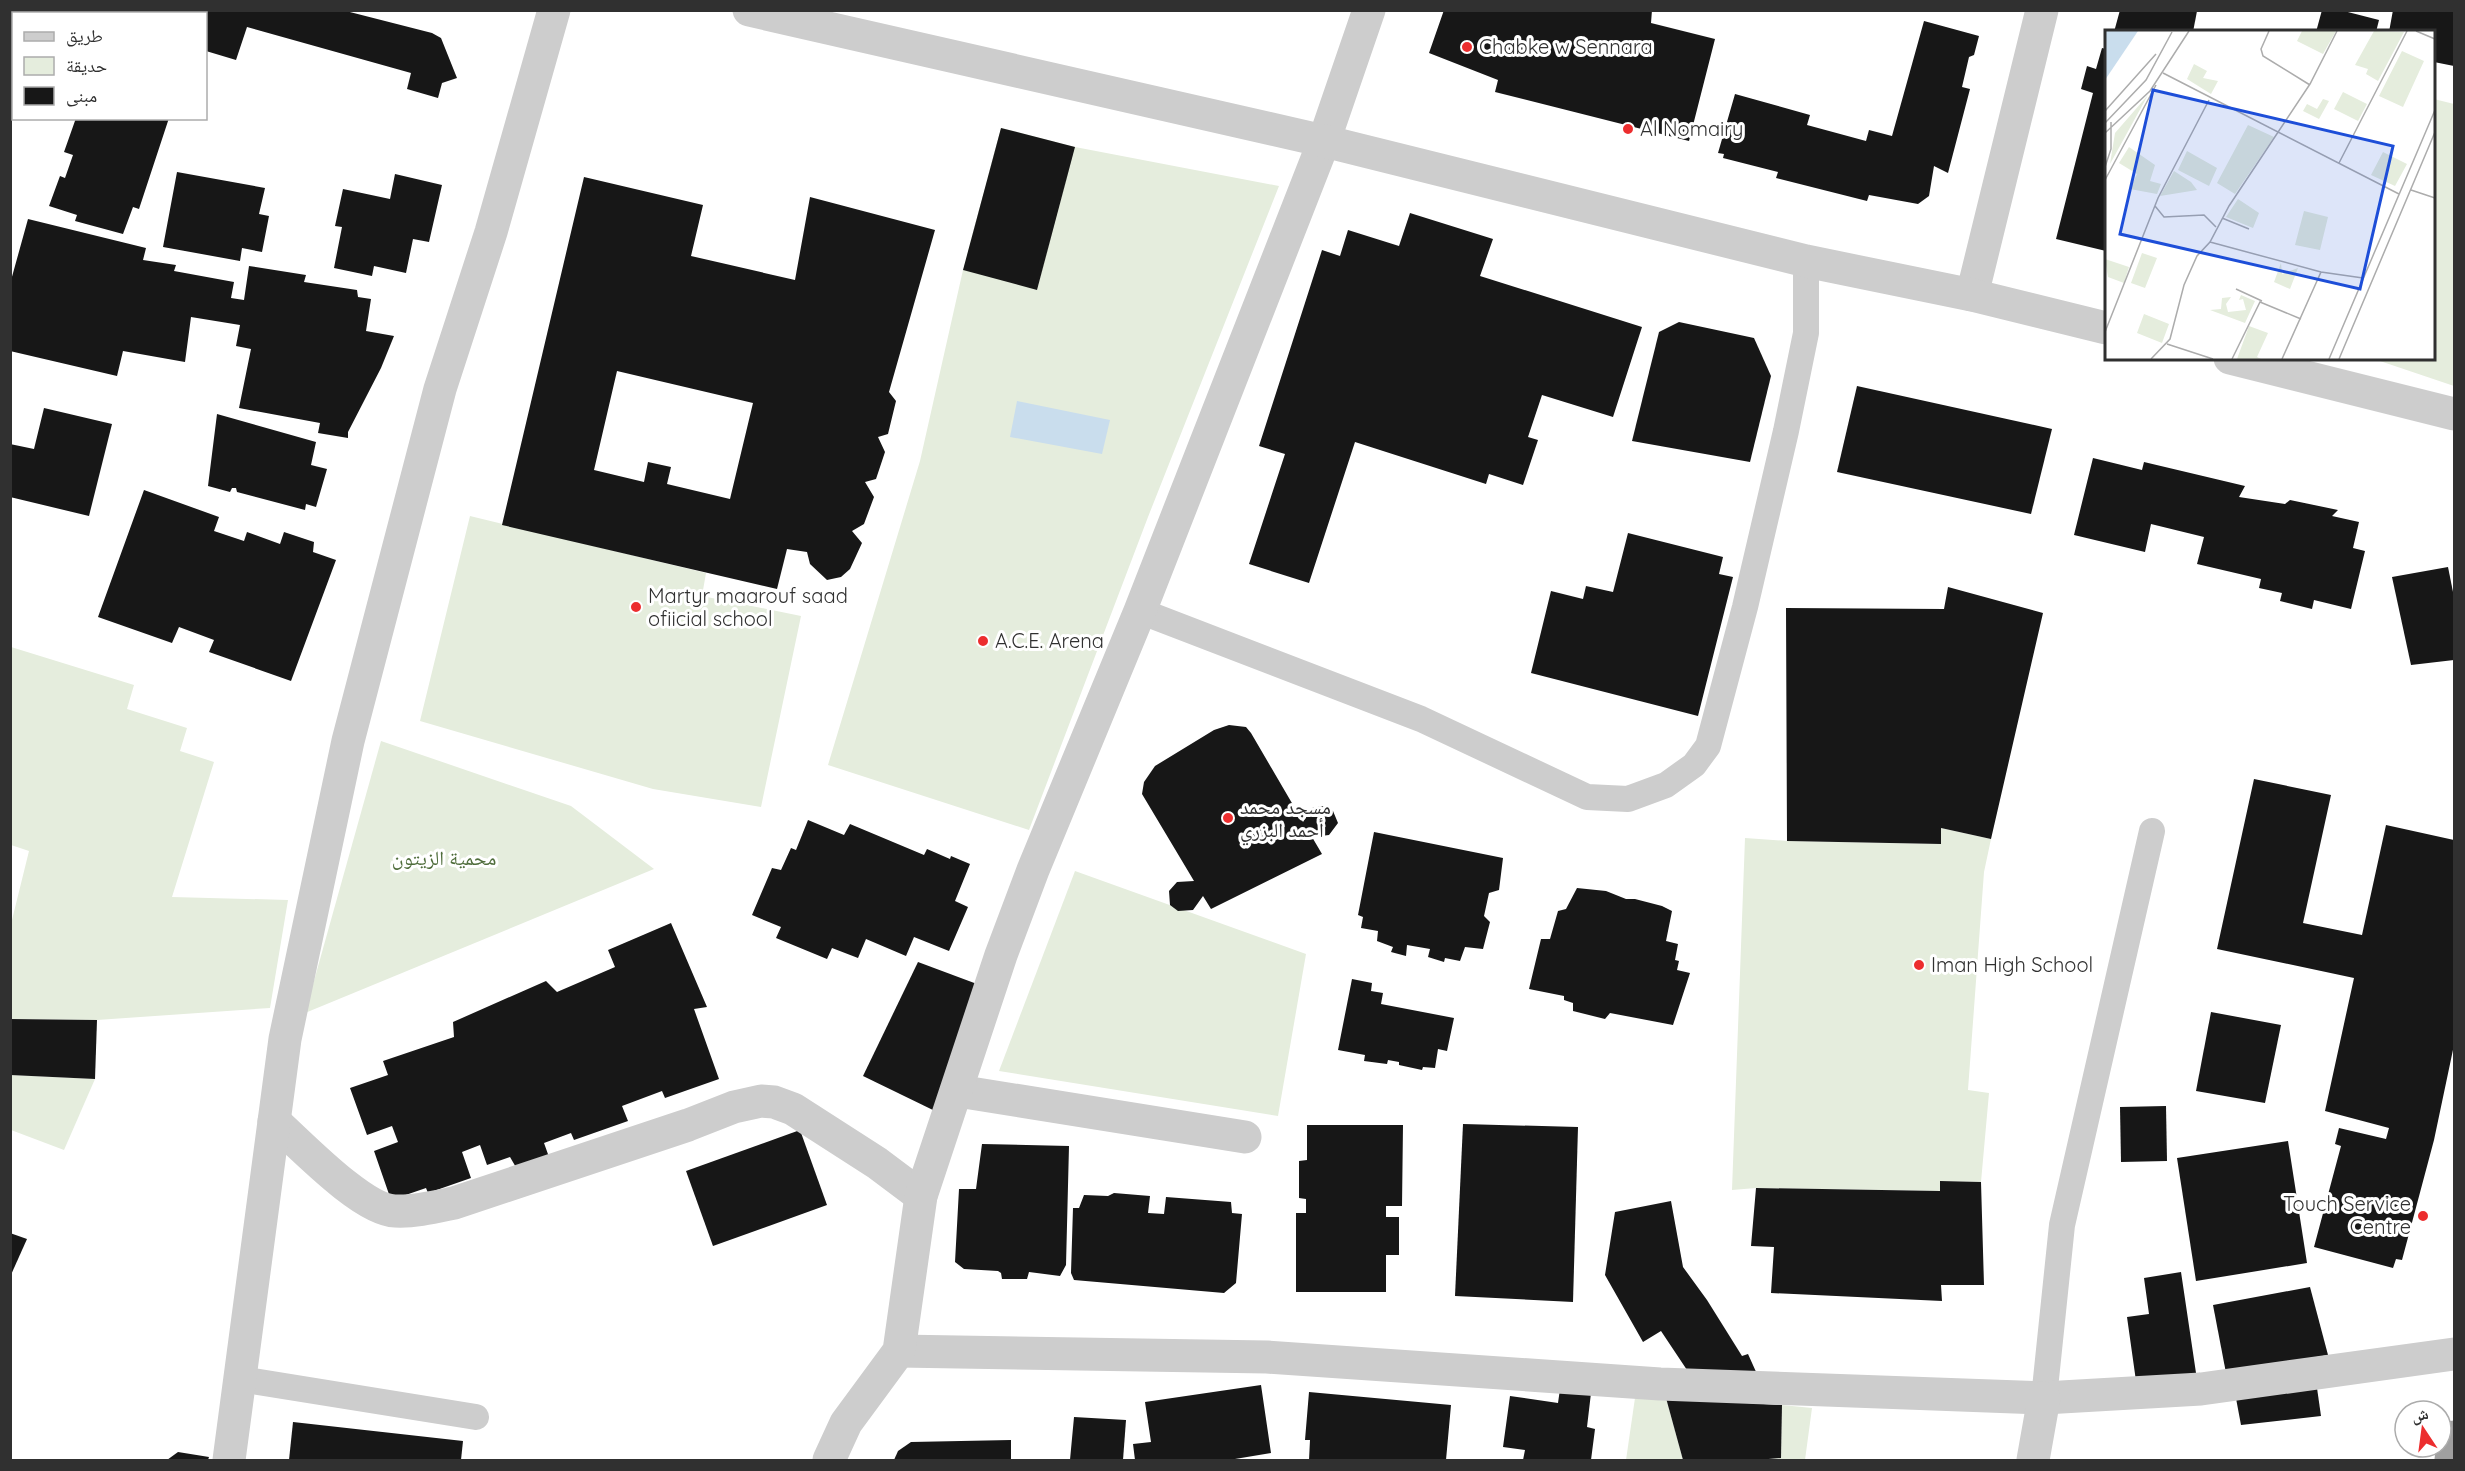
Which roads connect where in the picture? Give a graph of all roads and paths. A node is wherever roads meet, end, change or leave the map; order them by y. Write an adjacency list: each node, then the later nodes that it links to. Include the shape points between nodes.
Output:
1 (554, 10): 14 (street, via 492,232 440,388 348,741 285,1039)
2 (749, 10): 5 (street)
3 (1369, 10): 5 (street)
4 (2042, 10): 7 (street)
5 (1324, 141): 6 (street); 11 (street)
6 (1806, 261): 7 (street); 11 (lane, via 1806,333 1745,607 1708,746 1695,765 1666,785 1628,799 1587,796 1421,719)
7 (1972, 295): 8 (street)
8 (2105, 328)
9 (2238, 360): 10 (street)
10 (2454, 414)
11 (1140, 611): 13 (street, via 1029,881)
12 (2152, 831): 20 (lane, via 2062,1225)
13 (958, 1091): 15 (street); 16 (street)
14 (274, 1121): 16 (street, via 356,1194 376,1205 401,1211 454,1203 734,1107 774,1102 828,1131); 19 (street)
15 (1245, 1137)
16 (921, 1196): 17 (street)
17 (899, 1350): 20 (street, via 1267,1357 1660,1384); 24 (street, via 846,1423)
18 (2454, 1354): 20 (street, via 2201,1389)
19 (240, 1379): 21 (lane); 23 (street)
20 (2044, 1398): 25 (street)
21 (476, 1417)
22 (2454, 1437): 26 (highway)
23 (229, 1461)
24 (829, 1461)
25 (2033, 1461)
26 (2451, 1461)

